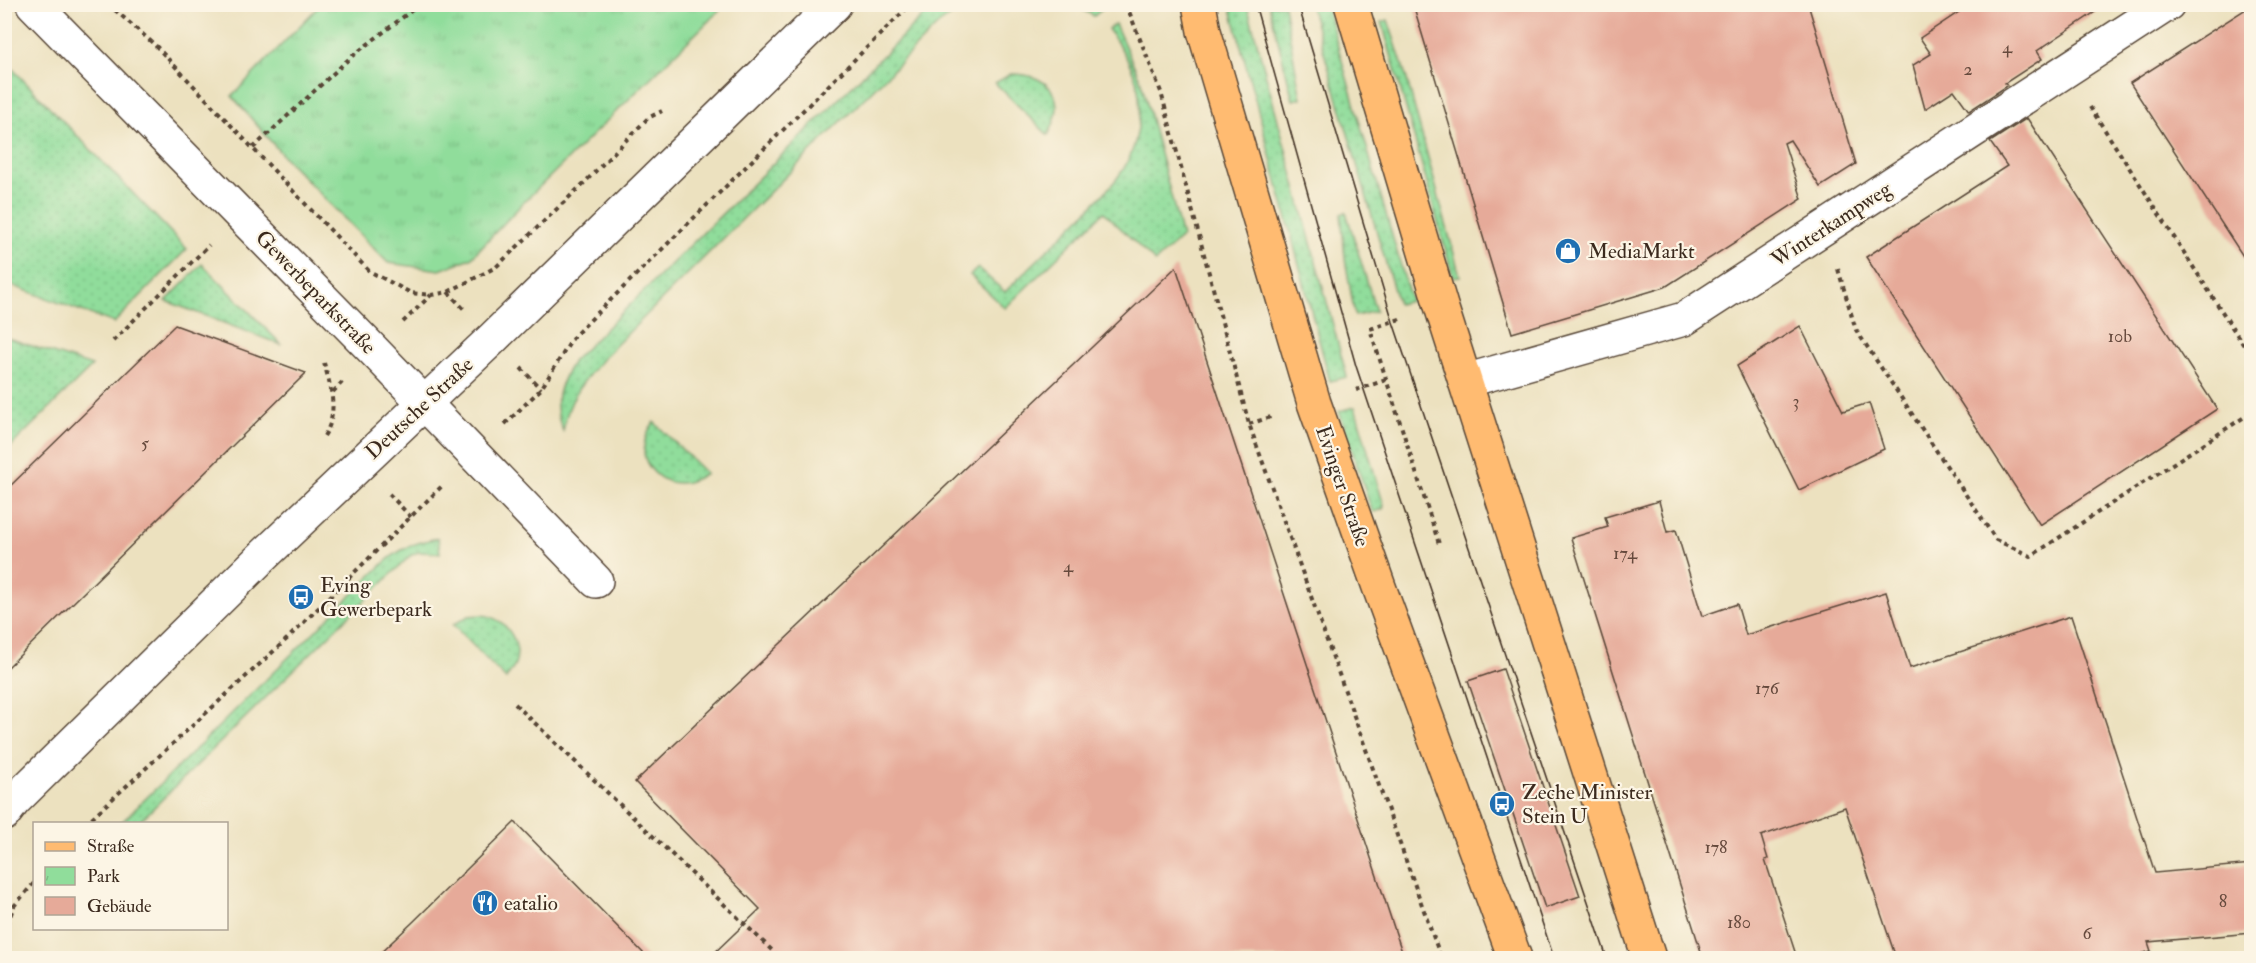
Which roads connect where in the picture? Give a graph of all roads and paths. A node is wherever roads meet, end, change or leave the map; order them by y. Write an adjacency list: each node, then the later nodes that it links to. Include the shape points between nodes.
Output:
1 (33, 4): 21 (street, Gewerbeparkstraße)
2 (108, 4): 13 (path, via 154,44)
3 (420, 4): 13 (path, via 351,57)
4 (835, 4): 21 (street, Deutsche Straße)
5 (911, 4): 20 (path, via 574,336)
6 (1126, 4): 32 (path, via 1161,92 1249,424)
7 (1184, 4): 10 (street)
8 (1351, 4): 19 (main road)
9 (2168, 4): 11 (street, Winterkampweg)
10 (1202, 18): 33 (main road, Evinger Straße, via 1314,403)
11 (2067, 71): 14 (street, Winterkampweg); 17 (path)
12 (667, 108): 13 (path, via 648,118 496,267 448,292 431,295 411,293 369,271)
13 (253, 148)
14 (1826, 228): 19 (street, Winterkampweg, via 1684,319); 22 (path, via 1856,330 1995,540 2031,556)
15 (211, 242): 16 (path)
16 (113, 341)
17 (2252, 358)
18 (1386, 380): 24 (path)
19 (1465, 381): 34 (main road)
20 (541, 389)
21 (425, 403): 25 (street, Gewerbeparkstraße); 27 (street, Deutsche Straße, via 261,558)
22 (2252, 412)
23 (411, 517): 28 (path, via 286,639)
24 (1440, 547)
25 (596, 581)
26 (515, 704): 31 (path)
27 (4, 814)
28 (87, 822)
29 (33, 884): 30 (path, via 14,906)
30 (4, 932)
31 (780, 958)
32 (1441, 958)
33 (1515, 958)
34 (1650, 958)

